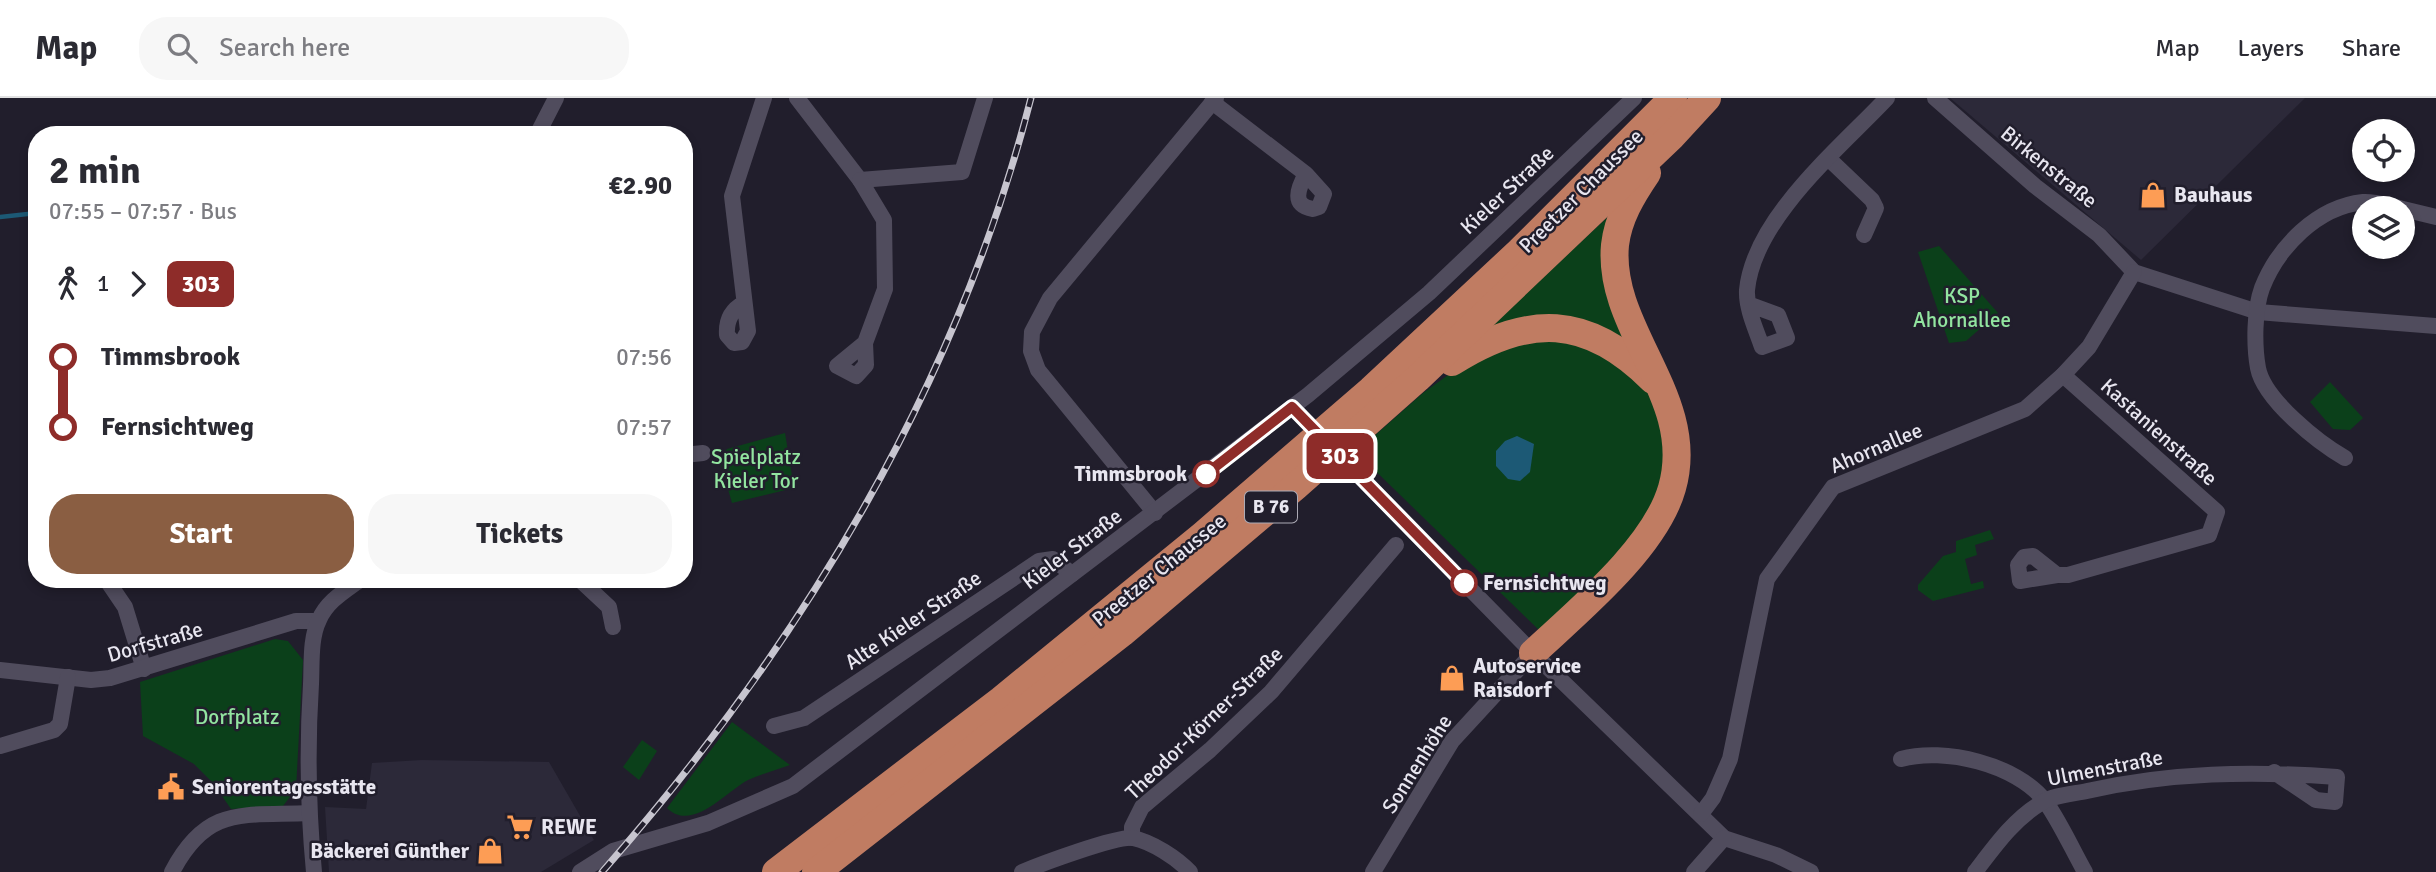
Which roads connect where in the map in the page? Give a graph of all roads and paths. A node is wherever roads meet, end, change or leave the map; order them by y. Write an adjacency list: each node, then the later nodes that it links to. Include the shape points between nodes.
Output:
1 (556, 98): 11 (street)
2 (764, 98): 21 (street, via 732,196)
3 (797, 98): 15 (street)
4 (985, 98): 15 (street, via 962,172)
5 (1634, 98): 29 (street, Kieler Straße)
6 (1673, 98): 59 (highway, Preetzer Chaussee / B 76, via 1371,390 1203,535 1001,700)
7 (1707, 98): 12 (highway, Preetzer Chaussee / B 76)
8 (1887, 98): 13 (street)
9 (1934, 98): 20 (street, Birkenstraße, via 2099,235)
10 (1214, 100): 14 (street); 33 (street, via 1057,290 1032,332 1031,351 1038,370)
11 (542, 126)
12 (1672, 136): 27 (highway, Preetzer Chaussee / B 76); 28 (highway, B 76, via 1629,201 1615,247 1621,296)
13 (1829, 159): 19 (street, via 1876,208); 22 (street, via 1779,215 1763,241 1753,266)
14 (1306, 174)
15 (860, 180): 25 (street, via 884,220 885,289)
16 (2352, 206): 23 (street, via 2302,229 2262,288)
17 (2415, 212): 18 (street)
18 (2436, 217)
19 (1864, 235)
20 (2134, 272): 23 (street); 26 (street, Ahornallee, via 2089,346)
21 (744, 303)
22 (1748, 304)
23 (2258, 312): 24 (street); 32 (street, via 2258,369 2268,391 2320,444)
24 (2436, 326)
25 (865, 343)
26 (2063, 375): 36 (street, Kastanienstraße, via 2217,512 2208,535); 52 (street, Ahornallee, via 2025,409 1833,487 1767,579 1730,759)
27 (1418, 378): 28 (highway, B 76, via 1437,372 1481,343 1547,326 1580,330 1608,342); 60 (highway, Preetzer Chaussee / B 76, via 1170,593)
28 (1660, 387): 42 (highway, B 76, via 1671,412 1677,452 1672,488 1662,512 1635,553)
29 (1298, 412): 33 (street, Kieler Straße); 42 (street)
30 (703, 453): 31 (street)
31 (693, 454)
32 (2346, 458)
33 (1155, 513): 35 (street, Kieler Straße)
34 (1396, 545): 53 (street, Theodor-Körner-Straße, via 1271,692 1142,807)
35 (1072, 574): 46 (street, Alte Kieler Straße, via 1053,559 1039,561 804,718); 58 (street, Kieler Straße, via 793,786 708,823 613,851)
36 (2057, 575)
37 (112, 588): 43 (street, via 125,607)
38 (349, 588): 40 (street, via 331,601)
39 (589, 588): 41 (street, via 609,607)
40 (318, 621): 43 (street, Dorfstraße, via 296,621); 51 (street, via 308,732)
41 (613, 627)
42 (1533, 653): 52 (street); 63 (street, Sonnenhöhe, via 1452,741)
43 (144, 669): 45 (street, Dorfstraße, via 91,680)
44 (0, 670): 45 (street, Dorfstraße)
45 (68, 677): 47 (street, via 60,724 54,730)
46 (774, 726)
47 (0, 746)
48 (1901, 759): 50 (street, via 1923,753 1978,762 2022,781)
49 (2274, 772): 50 (street, Ulmenstraße, via 2137,779)
50 (2044, 800): 66 (street, Ulmenstraße, via 2016,820); 67 (street)
51 (309, 813): 56 (street, via 233,817 209,824 186,845); 57 (street)
52 (1701, 814): 54 (street)
53 (1132, 838): 61 (street, via 1069,853); 62 (street, via 1178,860)
54 (1724, 838): 55 (street, via 1776,855); 64 (street)
55 (1791, 868): 65 (street)
56 (172, 872)
57 (314, 872)
58 (580, 872)
59 (776, 872)
60 (816, 872)
61 (1022, 872)
62 (1190, 872)
63 (1373, 872)
64 (1694, 872)
65 (1811, 872)
66 (1975, 872)
67 (2085, 872)

